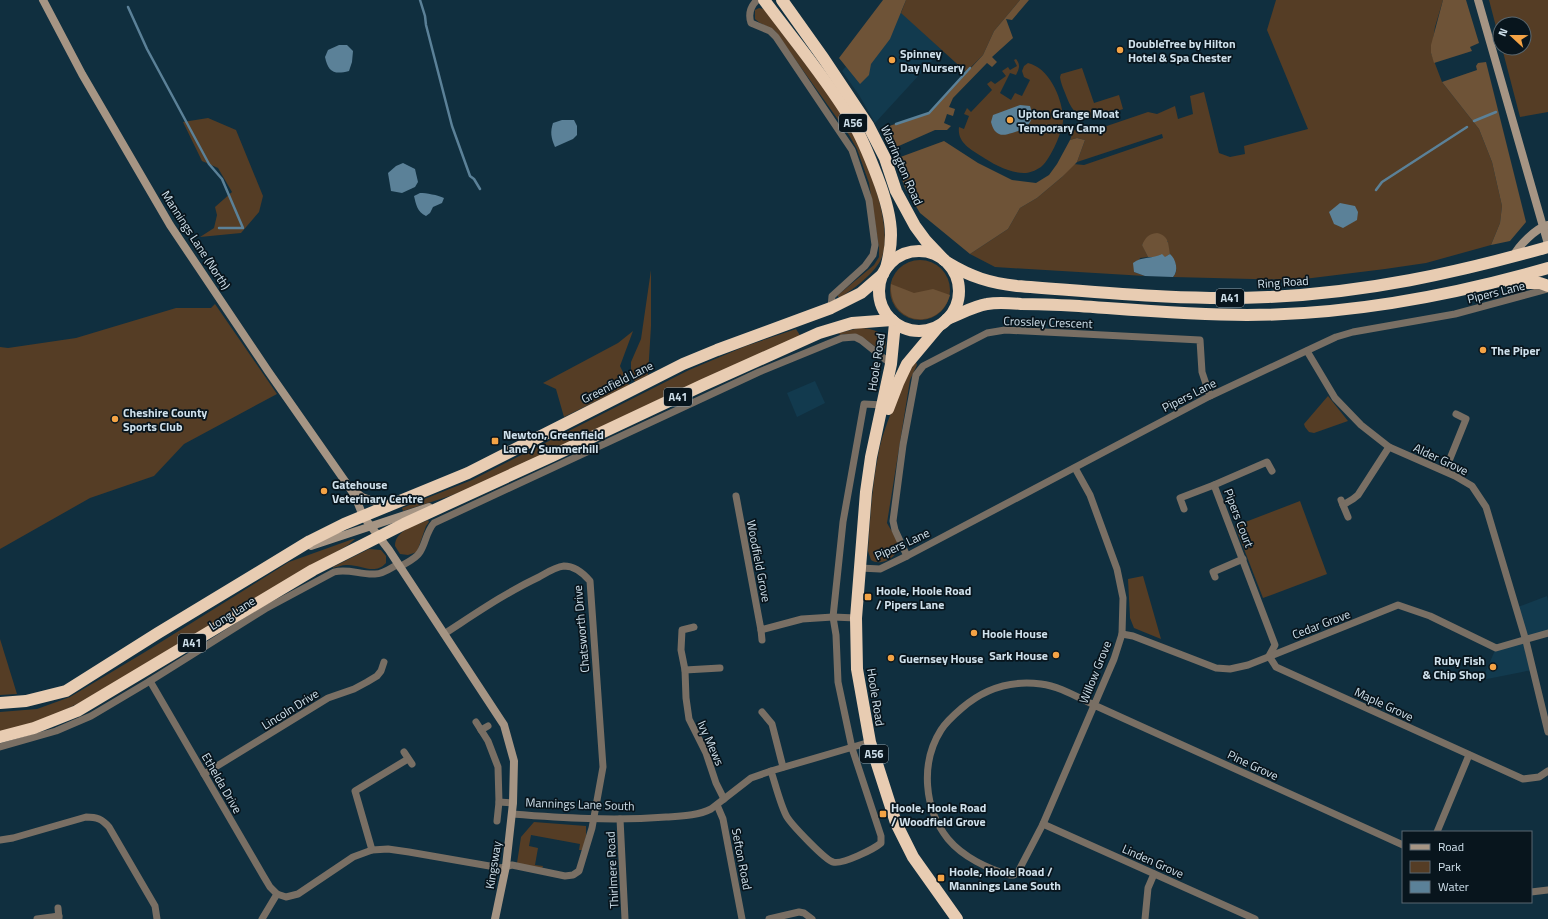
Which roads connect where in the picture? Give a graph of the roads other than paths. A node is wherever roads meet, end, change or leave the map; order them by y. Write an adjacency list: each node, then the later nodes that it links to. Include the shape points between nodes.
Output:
1 (43, 0): 29 (street, Mannings Lane (North), via 82,74 170,225)
2 (757, 0): 16 (street, via 750,8 751,22 770,31 776,37 831,116 852,150 869,200 875,245 873,255 866,266 832,296)
3 (764, 0): 12 (highway, A56, via 829,86 851,118 867,149 882,188 889,216 891,240)
4 (782, 0): 10 (highway, Warrington Road / A56, via 868,125 885,158 899,197 915,226)
5 (1478, 0): 6 (street)
6 (1545, 226): 7 (street); 9 (street, via 1534,232 1517,249)
7 (1548, 244)
8 (1548, 247): 9 (highway, Ring Road / A41)
9 (1513, 257): 10 (highway, Ring Road / A41, via 1433,277 1382,286 1328,293 1222,298 1017,286 980,279)
10 (946, 262): 12 (highway, via 933,253 920,251 907,253 895,259); 18 (highway, via 955,273 959,285 955,309)
11 (1546, 266): 13 (highway, A41)
12 (885, 271): 16 (highway, Greenfield Lane / A41, via 861,293); 17 (highway, via 879,286 880,298 884,310)
13 (1495, 283): 14 (highway, via 1540,283); 18 (highway, A41, via 1365,307 1293,313 1203,314 1006,303 988,304)
14 (1548, 286)
15 (1548, 289): 19 (street, Pipers Lane, via 1455,314 1353,332)
16 (831, 308): 32 (highway, Greenfield Lane / A41, via 683,364 468,472)
17 (894, 322): 18 (highway, via 906,329 917,331 929,330); 20 (highway, Hoole Road / A56); 36 (highway, A41, via 852,323 819,333 470,494)
18 (944, 322): 25 (highway, Hoole Road / A56, via 907,364)
19 (1307, 351): 21 (street, Pipers Lane); 24 (street, Alder Grove, via 1335,398 1361,425)
20 (891, 364): 22 (highway, Hoole Road / A56); 40 (street, via 861,340 855,337 842,338 759,372 434,523 420,552)
21 (1210, 396): 26 (street, Pipers Lane); 38 (street, Crossley Crescent, via 1202,372 1200,340 996,331 987,333 923,366 916,375 893,520)
22 (883, 404): 25 (highway, Hoole Road / A56); 43 (street, Hoole Road, via 864,404 843,522)
23 (1456, 414): 28 (street, via 1466,419)
24 (1389, 447): 28 (street, Alder Grove); 35 (street, via 1358,495 1353,500 1342,503)
25 (871, 457): 41 (highway, Hoole Road / A56, via 862,522)
26 (1075, 468): 38 (street, Pipers Lane); 49 (street, Willow Grove, via 1090,495 1117,569 1123,598)
27 (1272, 471): 30 (street, Pipers Court, via 1267,462)
28 (1445, 471): 51 (street, Alder Grove, via 1472,486 1486,507)
29 (347, 484): 32 (street, Mannings Lane (North), via 362,497); 34 (street, Mannings Lane (North))
30 (1214, 485): 33 (street, Pipers Court, via 1180,498); 39 (street, Pipers Court)
31 (736, 496): 46 (street, Woodfield Grove)
32 (389, 507): 34 (highway, Greenfield Lane / A41)
33 (1184, 509)
34 (363, 516): 36 (street, Mannings Lane (North)); 37 (highway, Long Lane / A41)
35 (1348, 517)
36 (375, 531): 37 (street); 40 (street, Mannings Lane South); 64 (highway, Long Lane / A41, via 77,711 34,728)
37 (291, 552): 57 (highway, Long Lane / A41, via 66,691 26,701)
38 (907, 556): 41 (street, Pipers Lane, via 880,569)
39 (1243, 559): 42 (street, Pipers Court, via 1213,572); 52 (street, Pipers Court, via 1275,645)
40 (399, 565): 48 (street, Mannings Lane South); 56 (street, Long Lane, via 374,574 341,570 334,572 265,609)
41 (860, 568): 44 (highway, Hoole Road / A56)
42 (1215, 578)
43 (833, 617): 44 (street); 46 (street, via 802,619); 67 (street, Hoole Road, via 838,682)
44 (856, 618): 65 (highway, Hoole Road / A56, via 857,669)
45 (694, 627): 55 (street, Ivy Mews, via 682,630 681,650)
46 (761, 630): 50 (street, Woodfield Grove)
47 (1548, 633): 51 (street, Cedar Grove)
48 (444, 634): 76 (street, Mannings Lane South, via 504,725 514,761); 79 (street, Chatsworth Drive, via 516,588 556,568 574,568 590,581 603,767)
49 (1122, 634): 52 (street, Cedar Grove, via 1216,668 1248,665); 58 (street, Willow Grove)
50 (762, 640)
51 (1526, 641): 52 (street, Cedar Grove, via 1496,648 1430,616 1398,605); 63 (street)
52 (1269, 656): 68 (street, Maple Grove, via 1276,667)
53 (384, 662): 73 (street, Lincoln Drive, via 377,676 354,689 328,698)
54 (720, 668): 55 (street)
55 (685, 670): 74 (street, Ivy Mews, via 689,719)
56 (150, 681): 66 (street, Long Lane, via 91,716 56,731); 73 (street, Ethelda Drive)
57 (0, 703)
58 (1094, 705): 82 (street, Willow Grove); 85 (street, Pine Grove); 89 (street, Pine Grove, via 1049,686 1008,684 980,695 966,704 946,724 935,742 928,766 927,783 933,810 943,831 955,846 971,859)
59 (762, 712): 70 (street, via 772,724)
60 (476, 722): 62 (street)
61 (488, 726): 62 (street)
62 (481, 730): 75 (street, via 498,767)
63 (1548, 732)
64 (0, 737)
65 (870, 742): 67 (street, Mannings Lane South); 103 (highway, Hoole Road / A56, via 902,837 925,875)
66 (0, 747)
67 (852, 748): 70 (street, Mannings Lane South); 71 (street, Hoole Road, via 881,836 881,843 876,848 842,862 834,862 826,857 788,817)
68 (1469, 755): 72 (street, Maple Grove, via 1523,779 1539,777); 83 (street)
69 (408, 758): 86 (street, via 355,791)
70 (783, 767): 71 (street, Mannings Lane South)
71 (770, 771): 74 (street, Mannings Lane South, via 751,778)
72 (1548, 771)
73 (204, 774): 92 (street, Ethelda Drive, via 270,887)
74 (724, 799): 77 (street, Mannings Lane South)
75 (499, 802): 76 (street); 81 (street)
76 (513, 803): 78 (street, Mannings Lane South)
77 (717, 805): 80 (street, Mannings Lane South, via 704,812 688,815); 100 (street, Sefton Road, via 723,819)
78 (512, 814): 79 (street, Mannings Lane South); 87 (street, Kingsway)
79 (594, 819): 80 (street, Mannings Lane South); 87 (street, Chatsworth Drive, via 582,866 573,875 565,876)
80 (620, 819): 99 (street, Thirlmere Road)
81 (498, 821)
82 (1043, 824): 88 (street, Linden Grove); 89 (street, Willow Grove, via 1022,867)
83 (1437, 831)
84 (0, 840): 96 (street, via 86,816 103,820 155,906)
85 (1402, 845)
86 (372, 850): 87 (street, via 388,849 501,868); 92 (street, via 353,857 298,894 286,897)
87 (506, 866): 98 (street, Kingsway)
88 (1154, 874): 104 (street, via 1148,888); 105 (street, Linden Grove)
89 (1014, 875)
90 (1548, 890): 91 (street)
91 (1532, 892)
92 (278, 894): 97 (street)
93 (58, 908): 94 (street)
94 (59, 918): 95 (street)
95 (37, 919)
96 (157, 919)
97 (262, 919)
98 (495, 919)
99 (625, 919)
100 (742, 919)
101 (769, 919): 102 (street, via 799,912)
102 (812, 919)
103 (957, 919)
104 (1145, 919)
105 (1255, 919)

